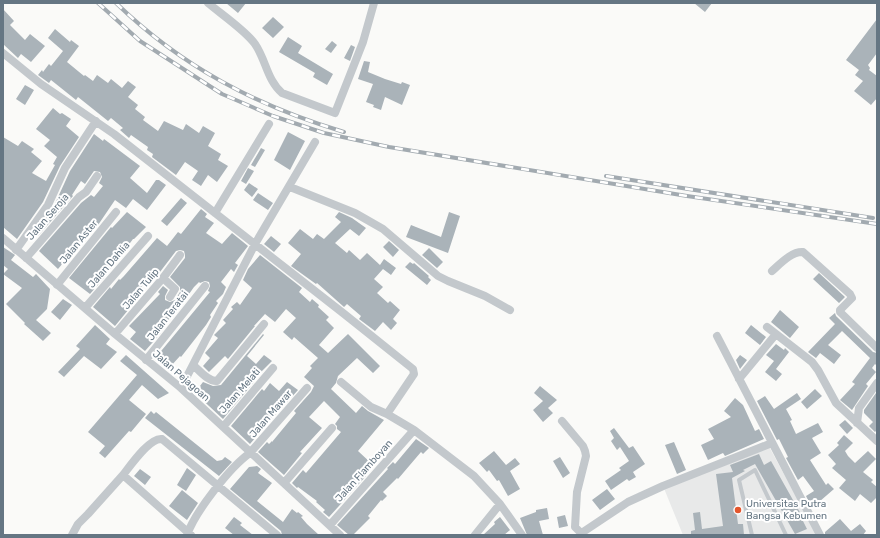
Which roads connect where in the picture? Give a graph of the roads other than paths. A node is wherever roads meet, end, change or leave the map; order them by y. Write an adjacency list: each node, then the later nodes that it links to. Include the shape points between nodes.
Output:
1 (208, 3): 2 (street, via 256,45 272,82 282,93 335,113 363,42)
2 (374, 3)
3 (3, 53): 4 (street, via 40,84)
4 (96, 121): 10 (street); 14 (street, via 66,168 48,205)
5 (269, 124): 10 (street)
6 (316, 142): 8 (street)
7 (97, 176): 16 (street, Jalan Seroja, via 86,192)
8 (290, 187): 13 (street); 23 (street, via 355,213 383,229 438,276)
9 (116, 212): 19 (street, Jalan Aster)
10 (215, 213): 13 (street)
11 (148, 236): 22 (street, Jalan Dahlia)
12 (3, 238): 14 (street, Jalan Pejagoan)
13 (255, 244): 31 (street); 38 (street, via 412,370 414,374)
14 (16, 250): 16 (street, Jalan Pejagoan)
15 (180, 255): 18 (street, Jalan Tulip)
16 (26, 258): 19 (street, Jalan Pejagoan)
17 (772, 271): 29 (street, via 793,255 803,252 850,294 852,298 840,312)
18 (163, 278): 21 (street, via 175,290); 26 (street, Jalan Tulip)
19 (57, 285): 22 (street, Jalan Pejagoan)
20 (205, 286): 30 (street, Jalan Teratai)
21 (170, 297)
22 (85, 308): 26 (street, Jalan Pejagoan)
23 (510, 310)
24 (264, 324): 31 (street, via 217,381 210,380)
25 (767, 328): 27 (street)
26 (115, 334): 30 (street, Jalan Pejagoan)
27 (776, 334): 33 (street); 40 (street, via 812,362 836,403)
28 (717, 336): 33 (street)
29 (877, 348)
30 (146, 360): 36 (street, Jalan Pejagoan)
31 (193, 364): 36 (street)
32 (273, 368): 41 (street, Jalan Melati)
33 (739, 379): 45 (street)
34 (341, 382): 38 (street, via 371,406)
35 (877, 383): 40 (street, via 859,408)
36 (181, 388): 41 (street, Jalan Pejagoan)
37 (307, 388): 46 (street, Jalan Mawar)
38 (387, 414): 43 (street)
39 (562, 421): 53 (street, via 583,446 586,456 577,492 575,527)
40 (857, 423): 44 (street)
41 (223, 427): 46 (street, Jalan Pejagoan)
42 (332, 428): 48 (street)
43 (414, 430): 50 (street, via 474,476); 51 (street, Jalan Flamboyan)
44 (877, 441)
45 (772, 443): 53 (street, via 628,502); 61 (street)
46 (250, 453): 48 (street, Jalan Pejagoan); 49 (street, Jalan Mawar)
47 (123, 475): 49 (street, via 150,443 158,438); 52 (street); 54 (street, via 78,524)
48 (284, 483): 51 (street, Jalan Pejagoan)
49 (218, 486): 52 (street, Jalan Mawar, via 199,512); 55 (street)
50 (500, 504): 57 (street); 58 (street)
51 (330, 525): 56 (street, Jalan Pejagoan)
52 (188, 534)
53 (580, 534)
54 (72, 535)
55 (277, 535)
56 (340, 535)
57 (475, 535)
58 (522, 535)
59 (752, 535): 60 (lane, via 739,480 754,470)
60 (786, 535)
61 (820, 535)

